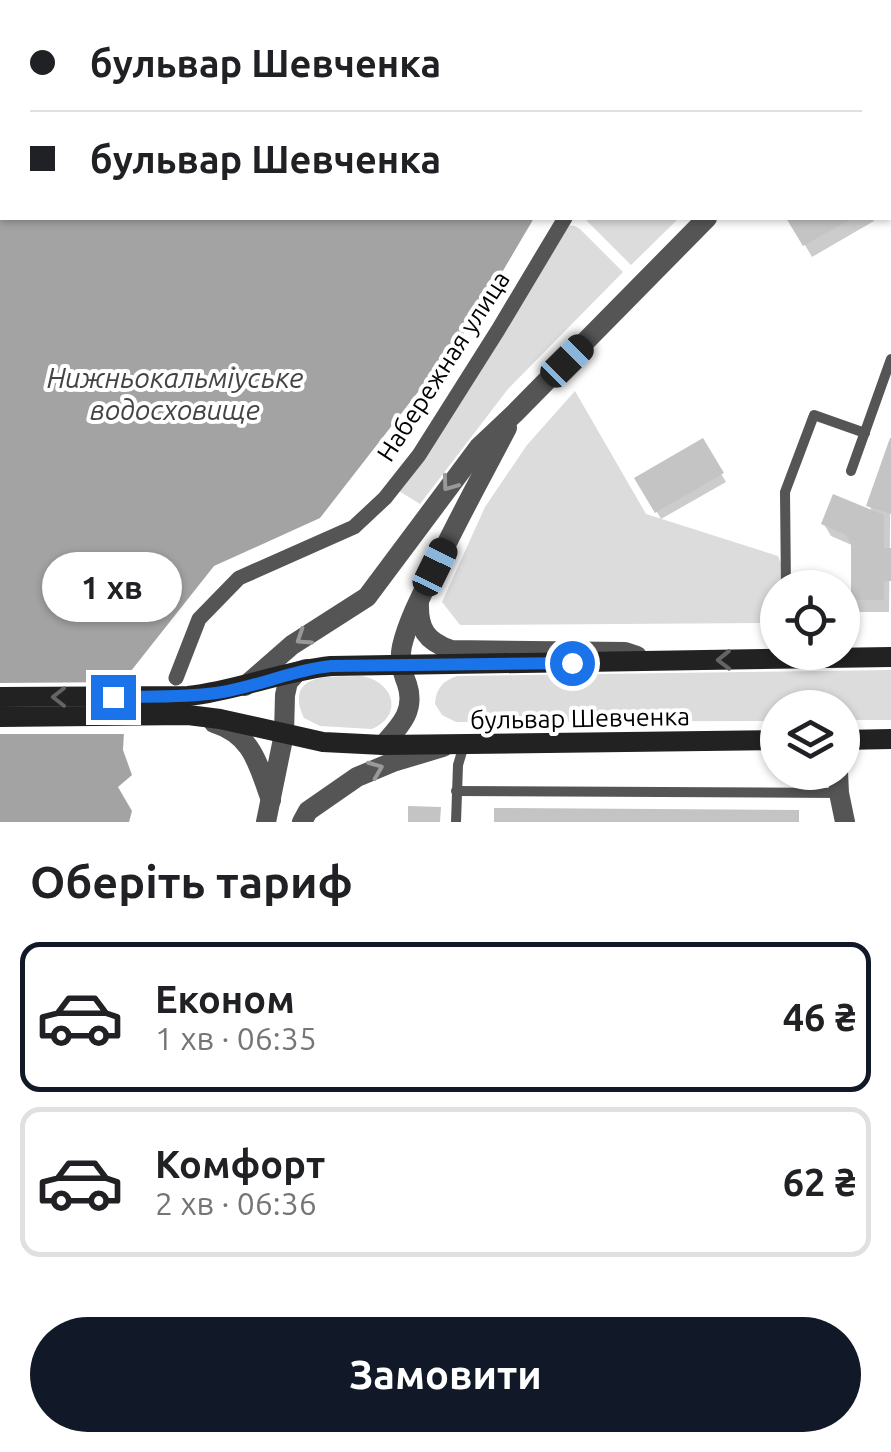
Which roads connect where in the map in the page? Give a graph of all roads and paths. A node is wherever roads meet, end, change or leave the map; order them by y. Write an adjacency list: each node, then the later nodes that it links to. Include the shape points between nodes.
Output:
1 (564, 220): 15 (street, Набережная улица, via 429,440 385,498 354,528 239,578 200,620)
2 (705, 220): 4 (street)
3 (891, 359): 5 (lane)
4 (515, 413): 8 (street); 16 (street, one-way to 16, via 466,462 367,597 292,644)
5 (865, 433): 6 (lane); 7 (lane, via 814,416 785,492)
6 (851, 471)
7 (786, 570)
8 (419, 600): 12 (street, via 427,638 452,650 625,652); 13 (street)
9 (760, 657): 12 (main road, бульвар Шевченка, one-way to 12)
10 (860, 657): 11 (main road, бульвар Шевченка)
11 (891, 658)
12 (654, 662): 13 (main road, бульвар Шевченка)
13 (400, 665): 14 (main road, бульвар Шевченка); 24 (street, via 410,709)
14 (308, 668): 16 (main road, бульвар Шевченка); 20 (street, via 288,682)
15 (176, 678)
16 (245, 686): 18 (main road, бульвар Шевченка)
17 (0, 698): 18 (main road, бульвар Шевченка, one-way to 17)
18 (188, 706): 19 (main road, бульвар Шевченка); 20 (main road, бульвар Шевченка); 28 (street, via 243,740 254,755)
19 (0, 717)
20 (284, 734): 24 (main road, бульвар Шевченка); 28 (street)
21 (891, 739): 23 (main road)
22 (760, 740): 25 (main road, бульвар Шевченка)
23 (860, 740)
24 (383, 745): 25 (main road, бульвар Шевченка)
25 (458, 745): 26 (lane); 29 (street, one-way to 25, via 356,777)
26 (456, 790): 27 (lane); 30 (lane)
27 (840, 804)
28 (269, 812)
29 (305, 816)
30 (456, 822)

